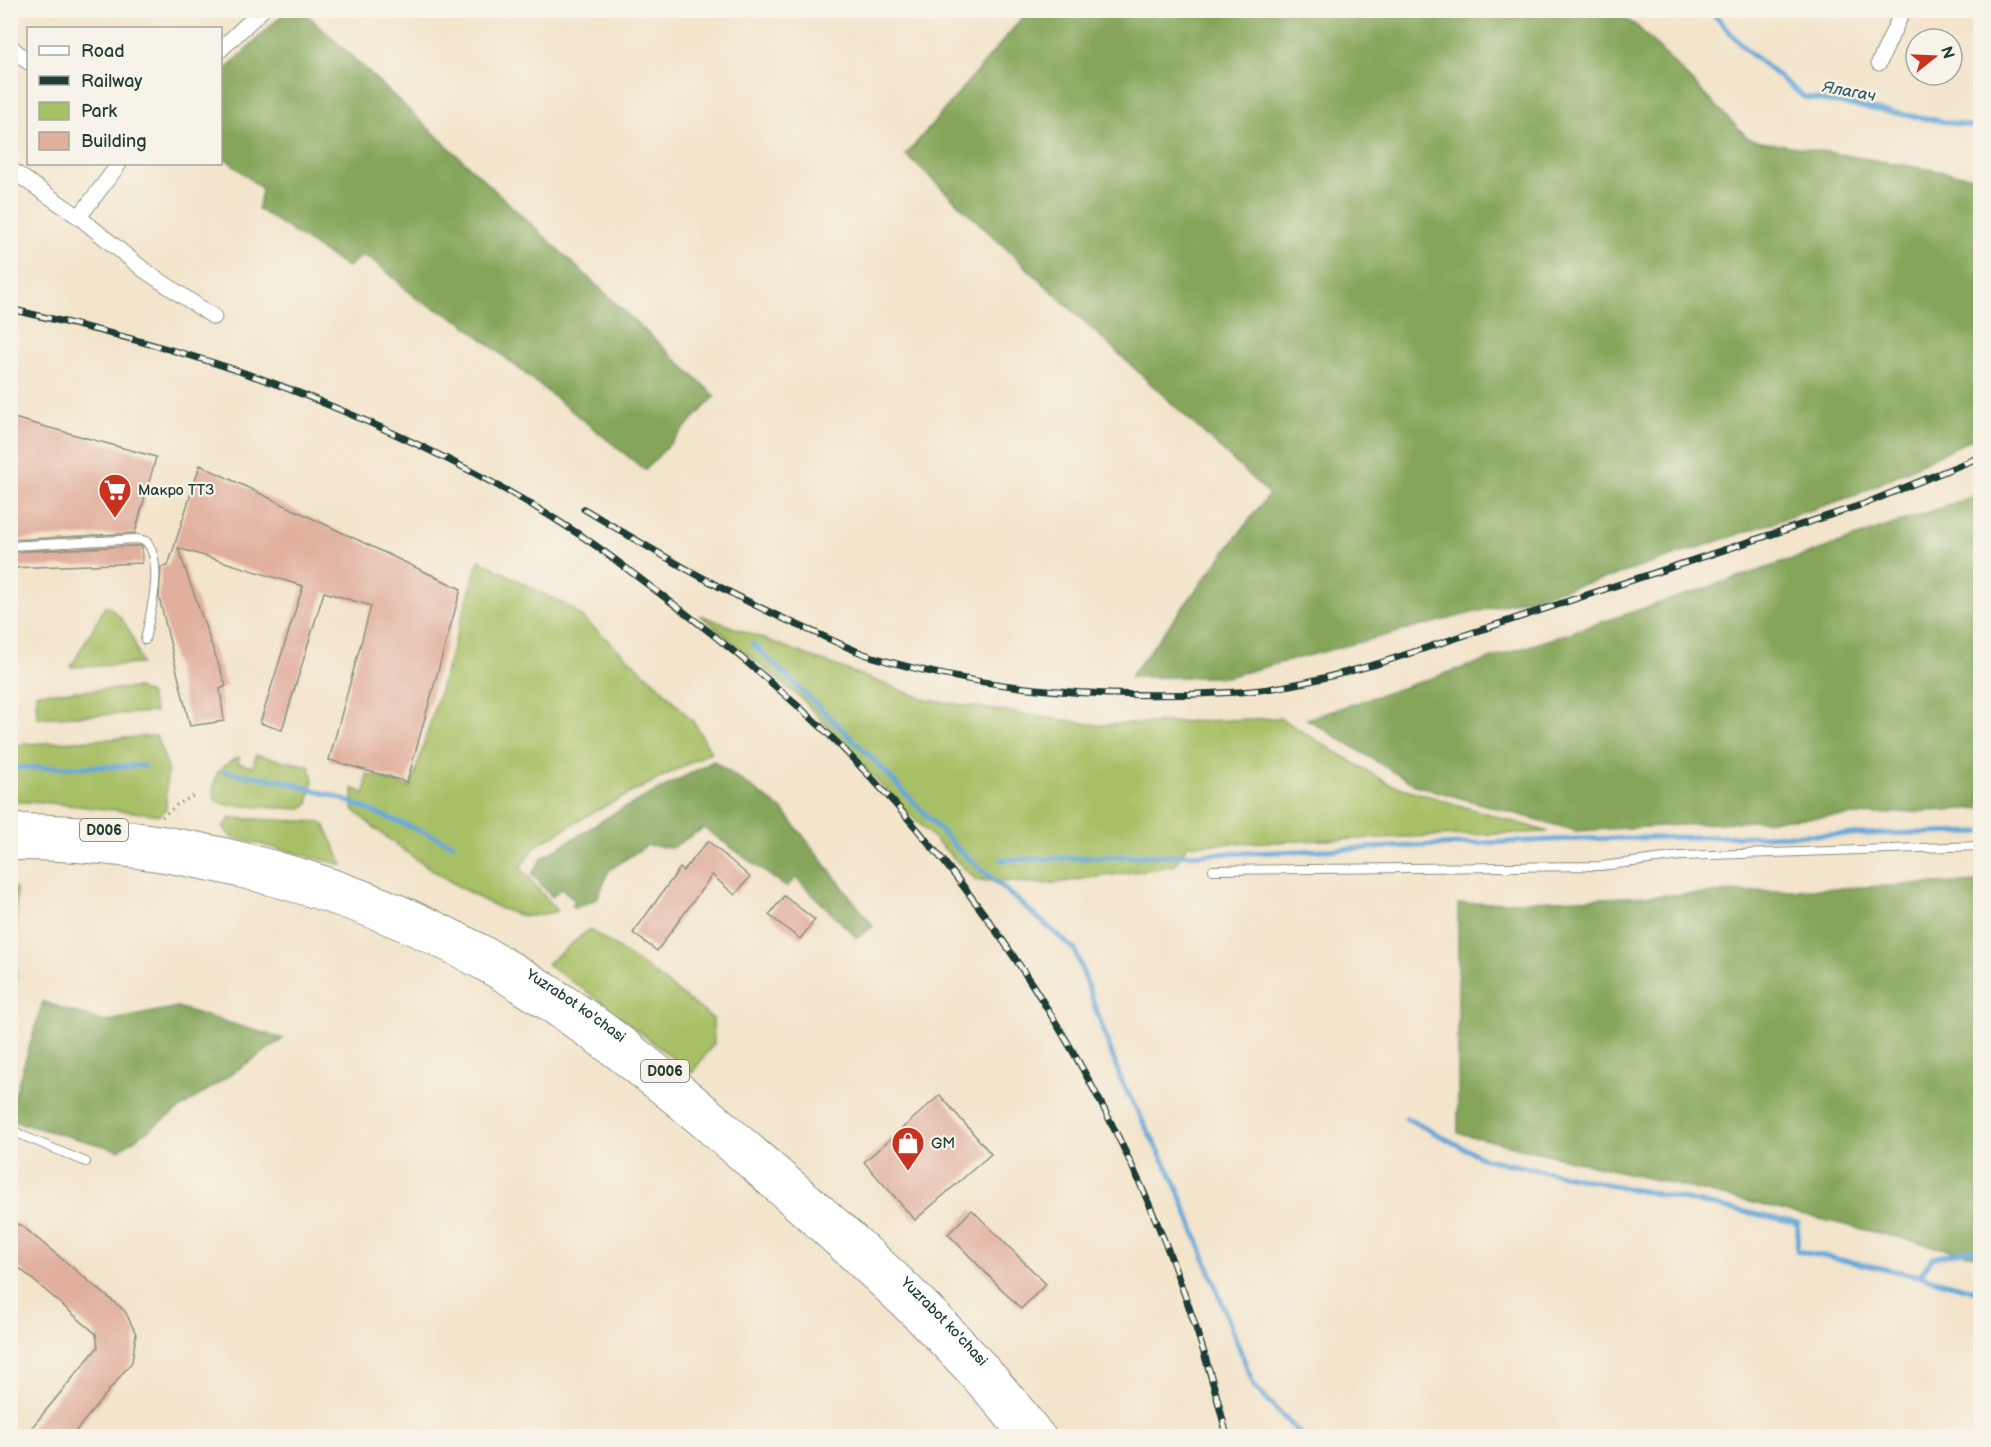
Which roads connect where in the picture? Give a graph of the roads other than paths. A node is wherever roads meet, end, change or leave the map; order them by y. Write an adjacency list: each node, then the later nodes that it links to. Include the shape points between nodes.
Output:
1 (262, 10): 4 (street)
2 (1903, 10): 6 (street)
3 (10, 46): 5 (street)
4 (222, 48)
5 (27, 61)
6 (1880, 63)
7 (118, 165): 9 (street)
8 (10, 169): 9 (street)
9 (79, 217): 10 (street, via 144,270)
10 (214, 316)
11 (10, 546): 12 (lane, via 146,541 153,555 155,581)
12 (145, 640)
13 (10, 826): 16 (main road, Yuzrabot ko'chasi / D006, via 99,829)
14 (1980, 846): 17 (lane, via 1681,856 1601,866)
15 (10, 848): 16 (main road, Yuzrabot ko'chasi / D006)
16 (193, 853): 20 (main road, Yuzrabot ko'chasi / D006, via 389,925 482,968 570,1024 686,1113 870,1276 966,1370); 21 (main road, Yuzrabot ko'chasi / D006, via 304,872 420,915 502,957 597,1018 709,1108 915,1289 972,1347)
17 (1213, 870)
18 (10, 1127): 19 (lane, via 21,1136)
19 (86, 1162)
20 (1021, 1437)
21 (1044, 1437)

